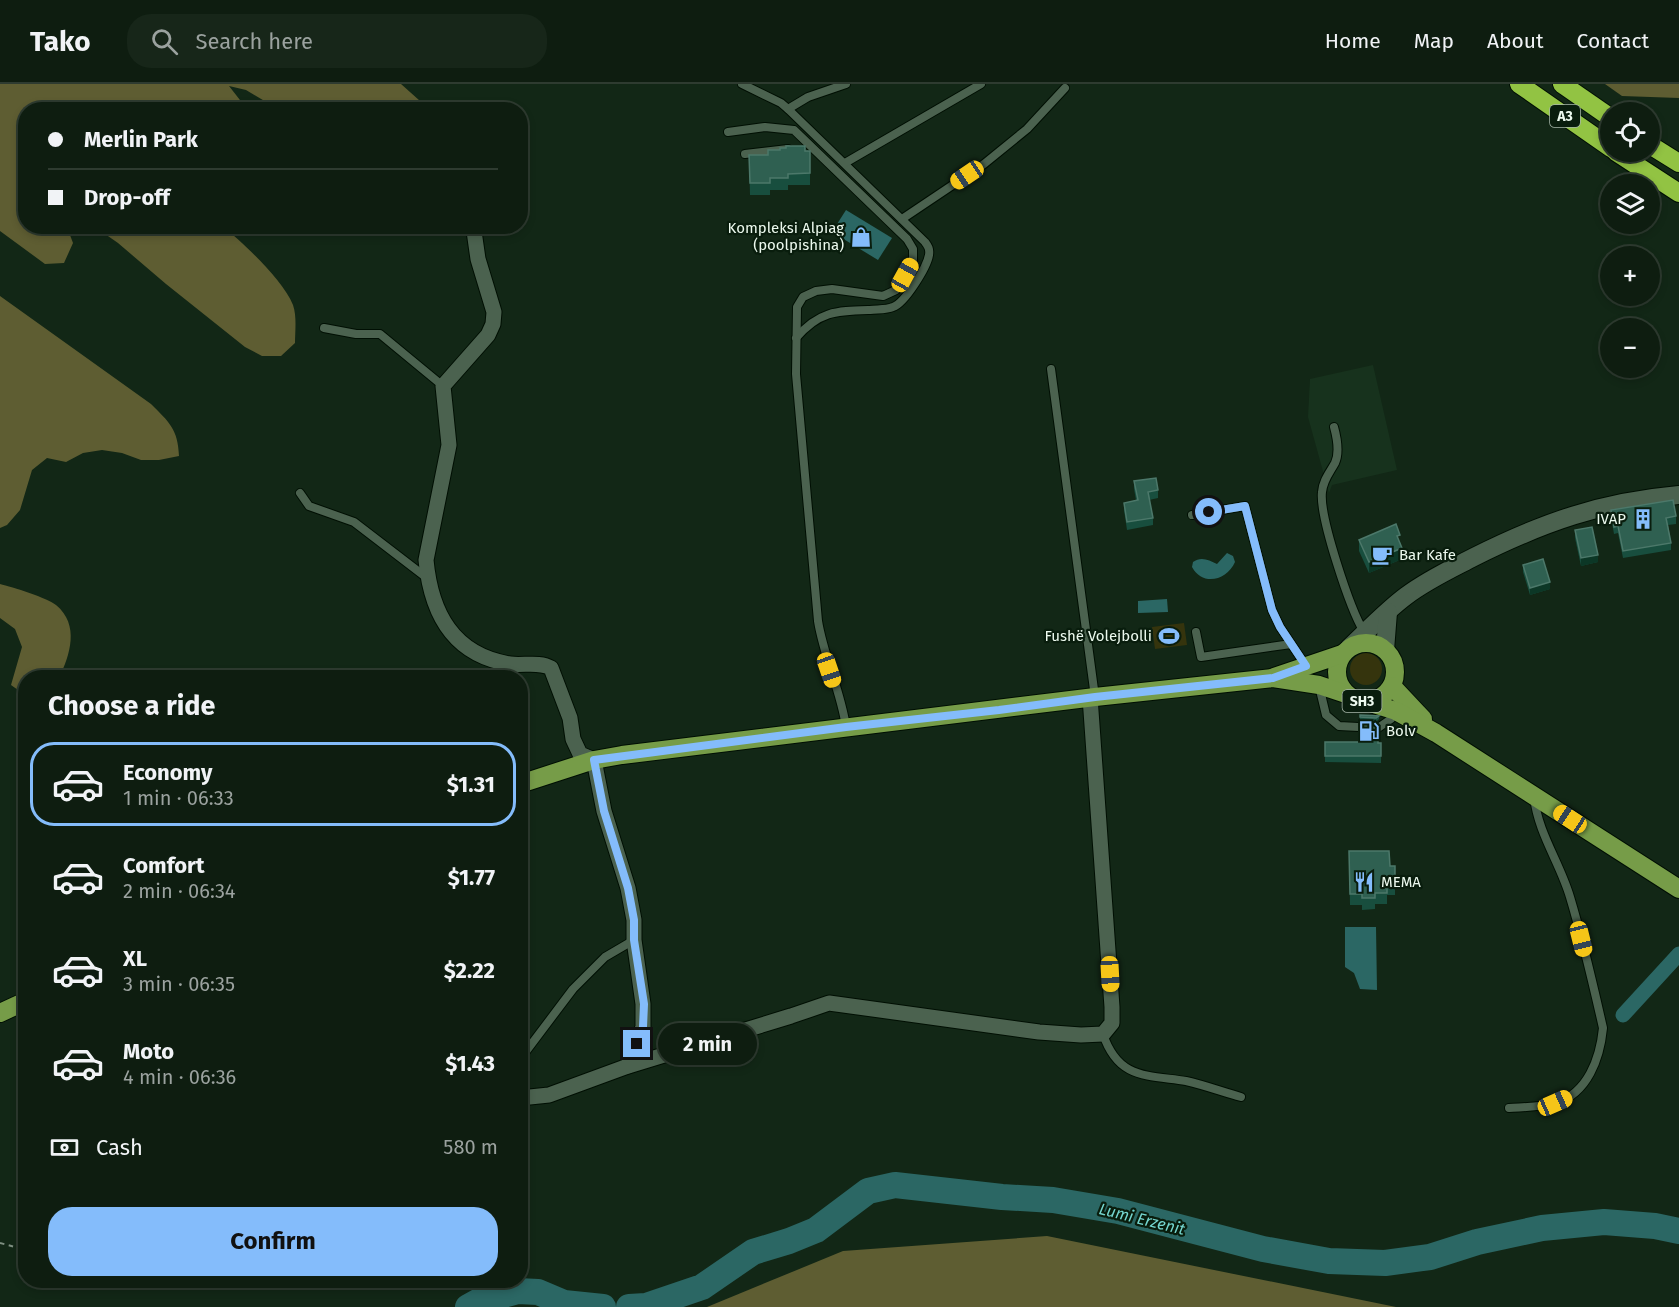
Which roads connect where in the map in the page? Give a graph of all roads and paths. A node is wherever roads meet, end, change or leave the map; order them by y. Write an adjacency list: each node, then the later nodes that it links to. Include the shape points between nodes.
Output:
1 (742, 84): 7 (lane)
2 (846, 84): 7 (lane, via 808,97)
3 (981, 84): 15 (lane)
4 (1519, 84): 10 (highway, A3)
5 (1562, 84): 8 (highway, A3)
6 (1065, 88): 18 (lane, via 1027,129 984,164)
7 (788, 109): 15 (lane)
8 (1600, 110)
9 (728, 132): 11 (lane, via 785,128 794,130)
10 (1600, 140)
11 (810, 146): 13 (lane); 21 (lane, via 907,238 913,260 896,290 884,296 832,289 803,297 797,307)
12 (1660, 152): 16 (highway)
13 (745, 154)
14 (1631, 162): 17 (highway)
15 (845, 163): 18 (lane)
16 (1679, 164)
17 (1679, 193)
18 (902, 219): 21 (lane, via 929,248 928,260 906,297 892,308 829,313 807,325)
19 (474, 234): 23 (street, via 494,312 493,324 488,335)
20 (324, 328): 23 (lane, via 380,334)
21 (796, 338): 43 (lane, via 798,409 818,621)
22 (1052, 369): 40 (lane)
23 (443, 386): 28 (street, via 449,445 426,560)
24 (1334, 427): 31 (lane, via 1337,460 1324,480 1321,503 1356,618)
25 (300, 493): 28 (lane, via 309,506 354,522)
26 (1679, 495): 29 (main road, via 1592,508 1536,529 1442,573)
27 (1192, 515): 32 (lane, via 1245,506 1272,610)
28 (428, 578): 45 (street, via 447,629 463,646 497,661 551,668 570,718 573,740 580,754)
29 (1388, 612): 31 (main road); 33 (main road)
30 (1196, 632): 32 (lane, via 1201,657)
31 (1365, 633): 34 (main road)
32 (1291, 644): 35 (lane)
33 (1385, 650): 34 (main road, SH3, via 1365,643); 38 (main road, SH3, via 1394,665)
34 (1346, 651): 35 (main road, SH3); 39 (main road, SH3, via 1336,675)
35 (1306, 666): 36 (main road, SH3)
36 (1273, 678): 37 (main road, SH3); 40 (main road, SH3)
37 (1319, 685): 39 (main road, SH3); 42 (lane, via 1326,715 1339,726 1378,728)
38 (1392, 686): 41 (main road, SH3, via 1379,699); 44 (main road, SH3)
39 (1346, 694): 41 (main road, SH3)
40 (1092, 697): 43 (main road, SH3); 52 (street, via 1112,1007 1112,1023)
41 (1366, 702): 42 (main road, SH3)
42 (1396, 711): 44 (main road, SH3)
43 (846, 727): 45 (main road, SH3)
44 (1436, 733): 47 (main road, SH3)
45 (594, 760): 46 (main road, SH3); 49 (street, via 604,811 628,888)
46 (528, 781)
47 (1534, 796): 48 (main road, SH3); 57 (lane, via 1540,828 1570,896 1603,1028 1601,1045 1586,1082 1571,1096 1555,1103)
48 (1679, 889)
49 (634, 940): 53 (lane, via 605,957 573,989); 54 (street, via 644,1004 643,1027)
50 (18, 1005): 51 (main road)
51 (0, 1013)
52 (1103, 1034): 54 (street, via 1039,1032 829,1003); 56 (lane, via 1108,1050 1134,1072)
53 (528, 1049)
54 (628, 1066): 55 (street, via 549,1095)
55 (528, 1097)
56 (1241, 1097)
57 (1509, 1108)
58 (0, 1243): 59 (path)
59 (18, 1248)

